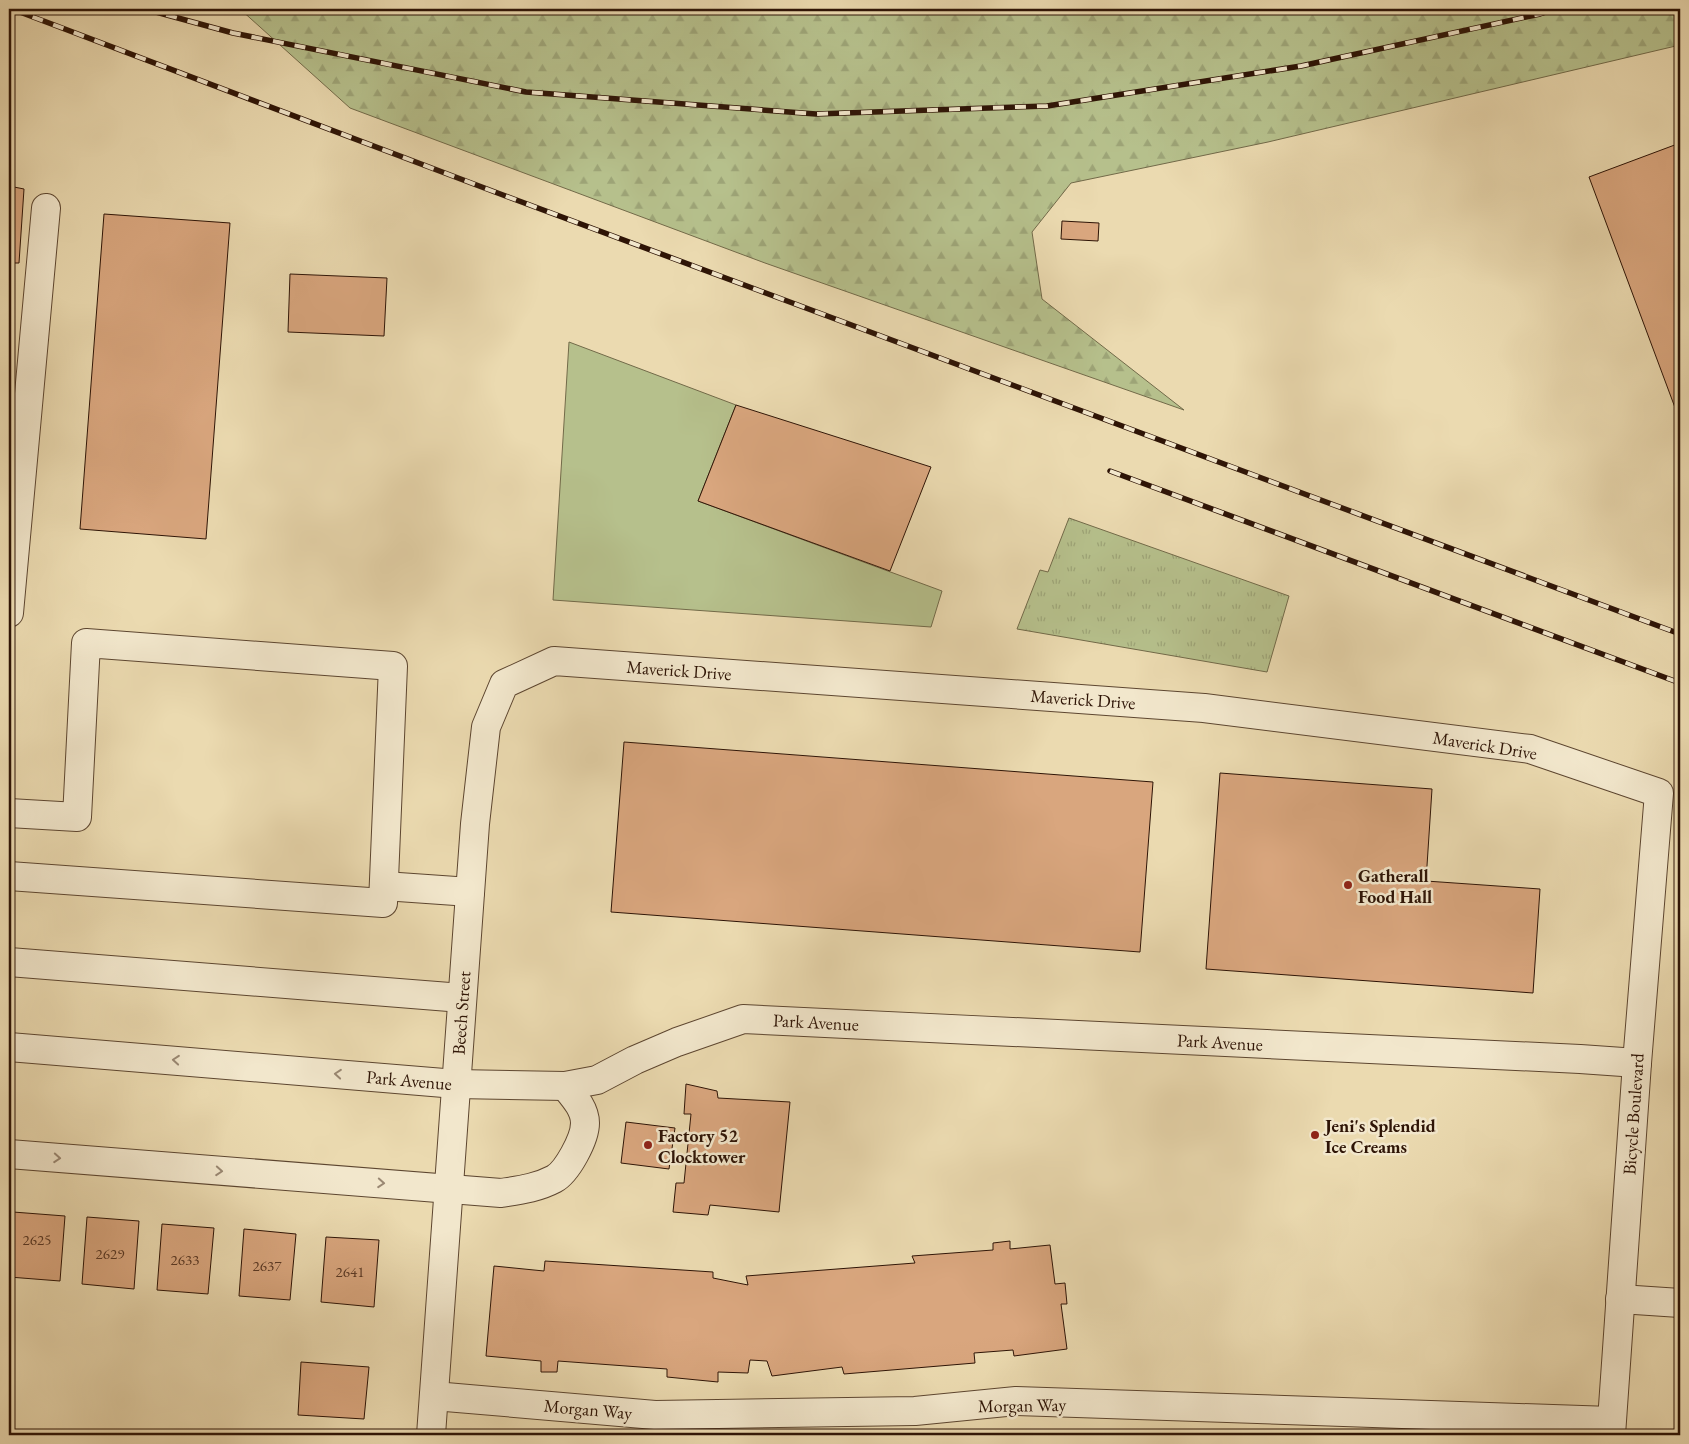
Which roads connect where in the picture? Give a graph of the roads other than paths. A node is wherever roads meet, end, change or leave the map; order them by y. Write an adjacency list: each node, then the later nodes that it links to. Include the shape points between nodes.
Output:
1 (46, 208): 2 (street)
2 (9, 613)
3 (504, 684): 4 (street, Maverick Drive, via 554,661 1204,708 1530,749); 8 (street, Beech Street, via 486,727)
4 (1658, 794): 12 (street, Bicycle Boulevard)
5 (9, 813): 7 (street, via 77,817 86,643 393,666)
6 (9, 876): 7 (street, via 383,903)
7 (384, 886): 8 (street)
8 (470, 892): 10 (street, Beech Street)
9 (9, 962): 10 (street)
10 (462, 998): 13 (street, Beech Street)
11 (9, 1047): 13 (street, Park Avenue, one-way to 11)
12 (1637, 1063): 14 (street, Park Avenue, via 743,1019 677,1042 597,1080); 17 (street, Bicycle Boulevard)
13 (456, 1084): 14 (street, Park Avenue); 16 (street, Beech Street)
14 (565, 1086): 16 (street, via 580,1105 585,1124 576,1156 556,1178 532,1189 501,1193)
15 (9, 1154): 16 (street, one-way to 16)
16 (448, 1189): 19 (street, Beech Street)
17 (1620, 1299): 18 (street); 20 (street, Bicycle Boulevard)
18 (1680, 1303)
19 (434, 1396): 20 (street, Morgan Way, via 655,1414 915,1411 1016,1402); 21 (street, Beech Street)
20 (1611, 1428)
21 (431, 1435)

